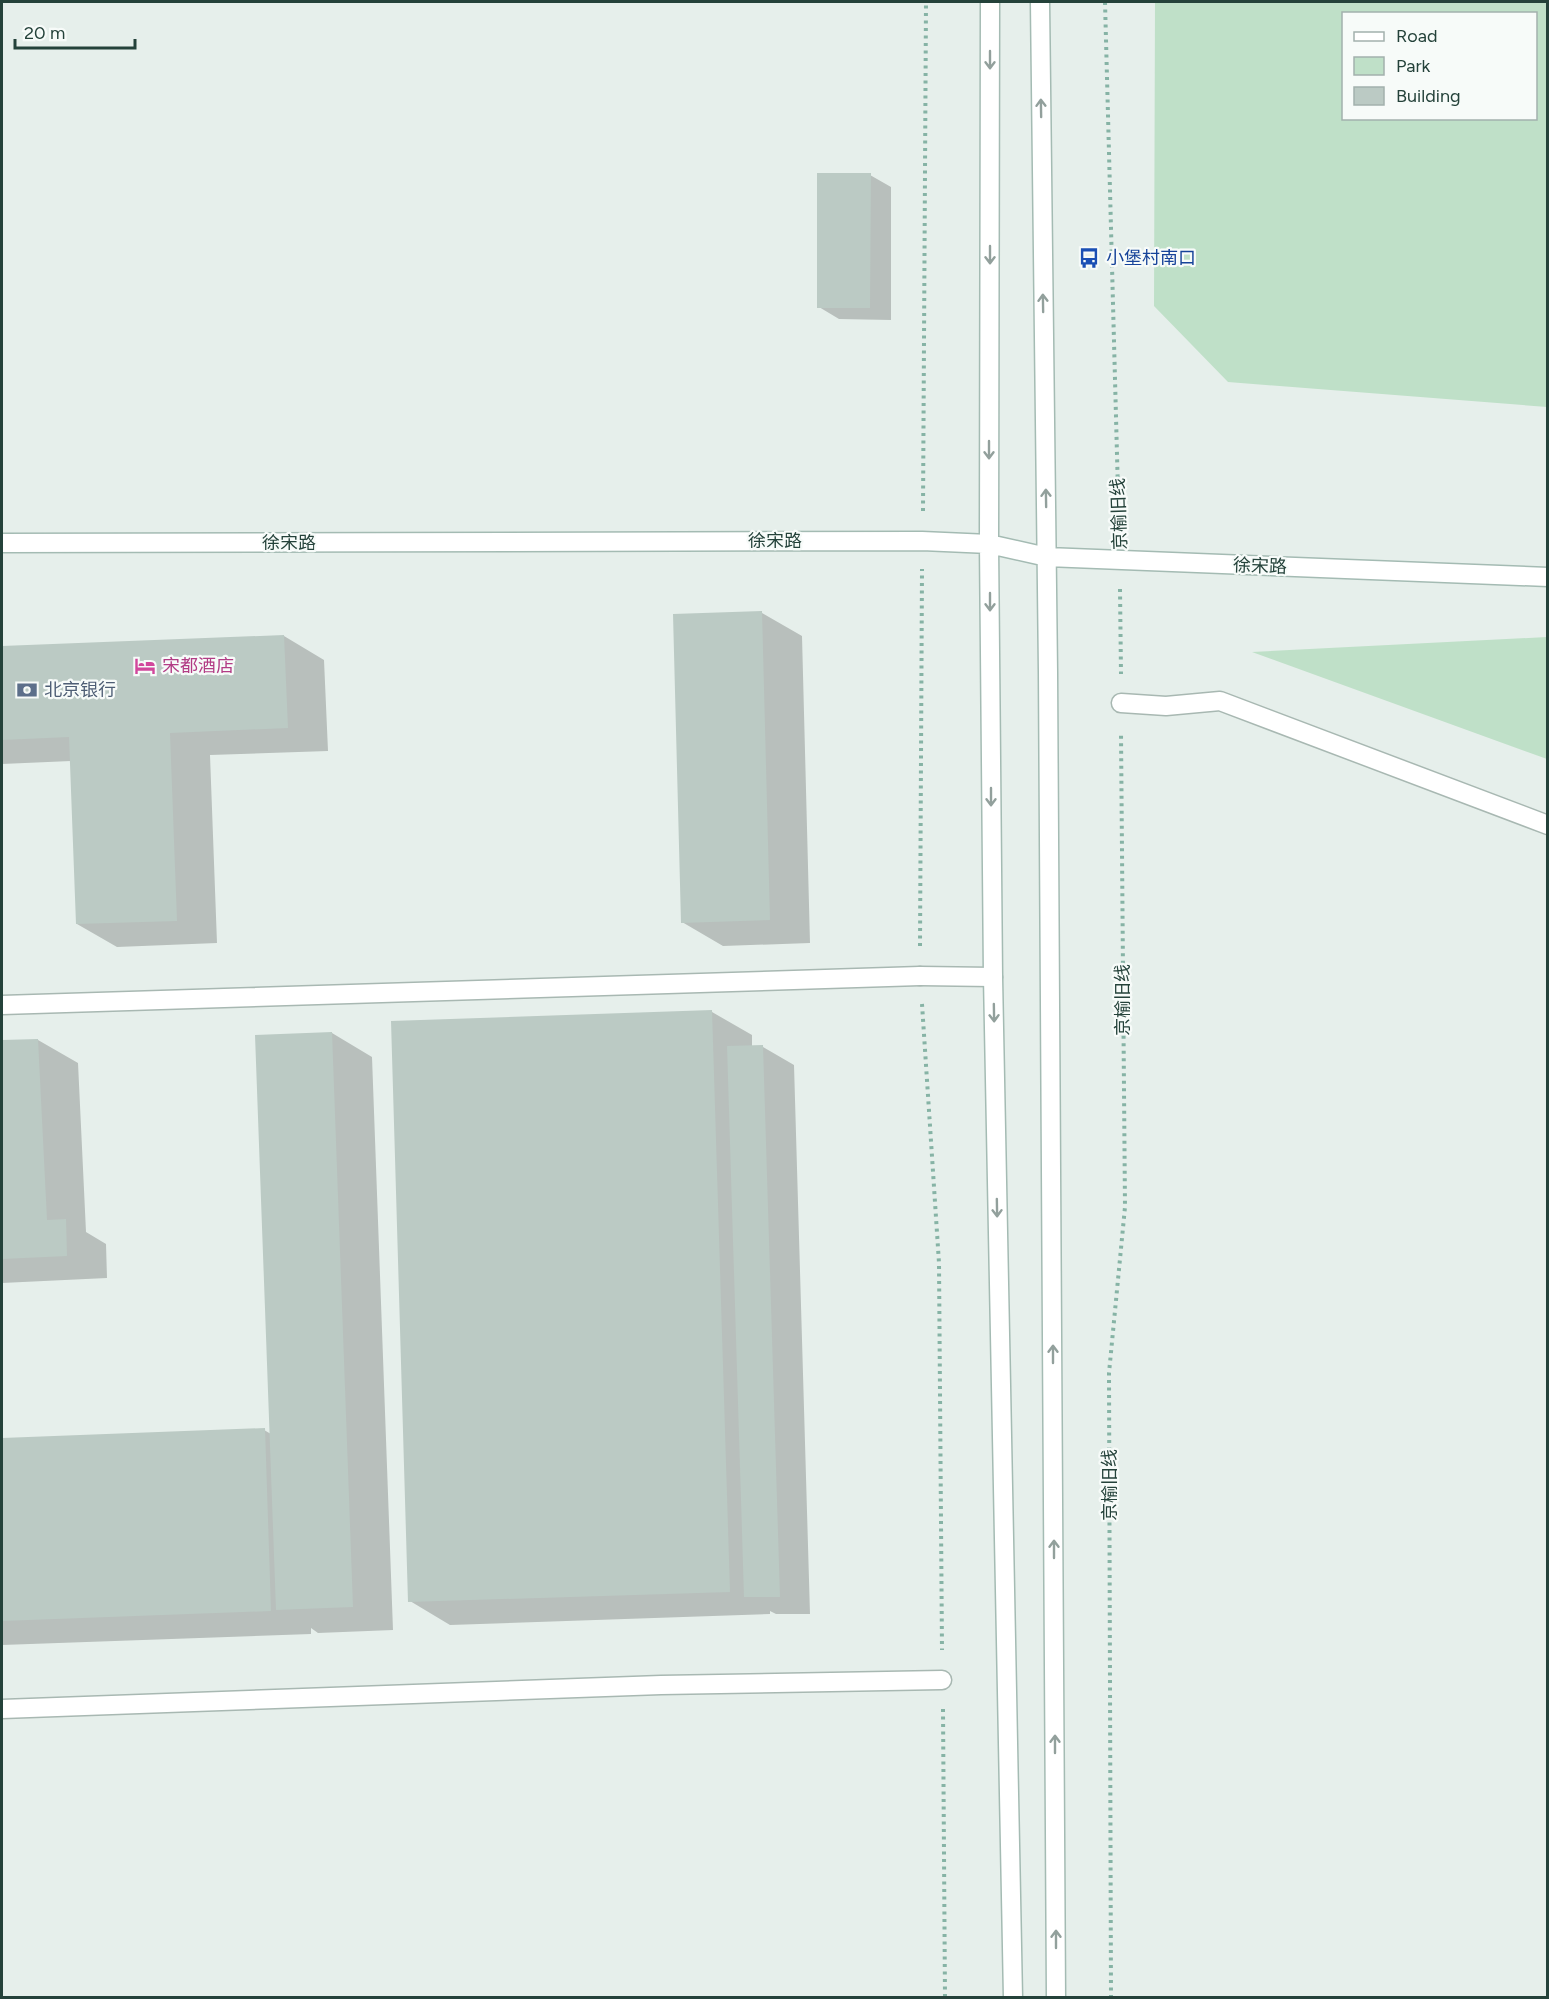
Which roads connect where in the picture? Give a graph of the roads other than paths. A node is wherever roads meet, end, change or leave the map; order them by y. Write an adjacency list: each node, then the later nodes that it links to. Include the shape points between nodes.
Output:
1 (990, 2): 4 (main road, one-way to 4)
2 (1040, 2): 5 (main road, one-way to 2)
3 (2, 543): 4 (main road, 徐宋路)
4 (989, 544): 5 (main road, 徐宋路); 9 (main road, one-way to 9)
5 (1047, 557): 6 (main road, 徐宋路); 14 (main road, one-way to 5)
6 (1548, 577)
7 (1121, 704): 8 (main road, via 1166,706 1220,700)
8 (1548, 825)
9 (993, 977): 10 (main road, via 920,976); 13 (main road, one-way to 13)
10 (2, 1005)
11 (942, 1680): 12 (main road, via 661,1685)
12 (2, 1709)
13 (1013, 1998)
14 (1056, 1998)

